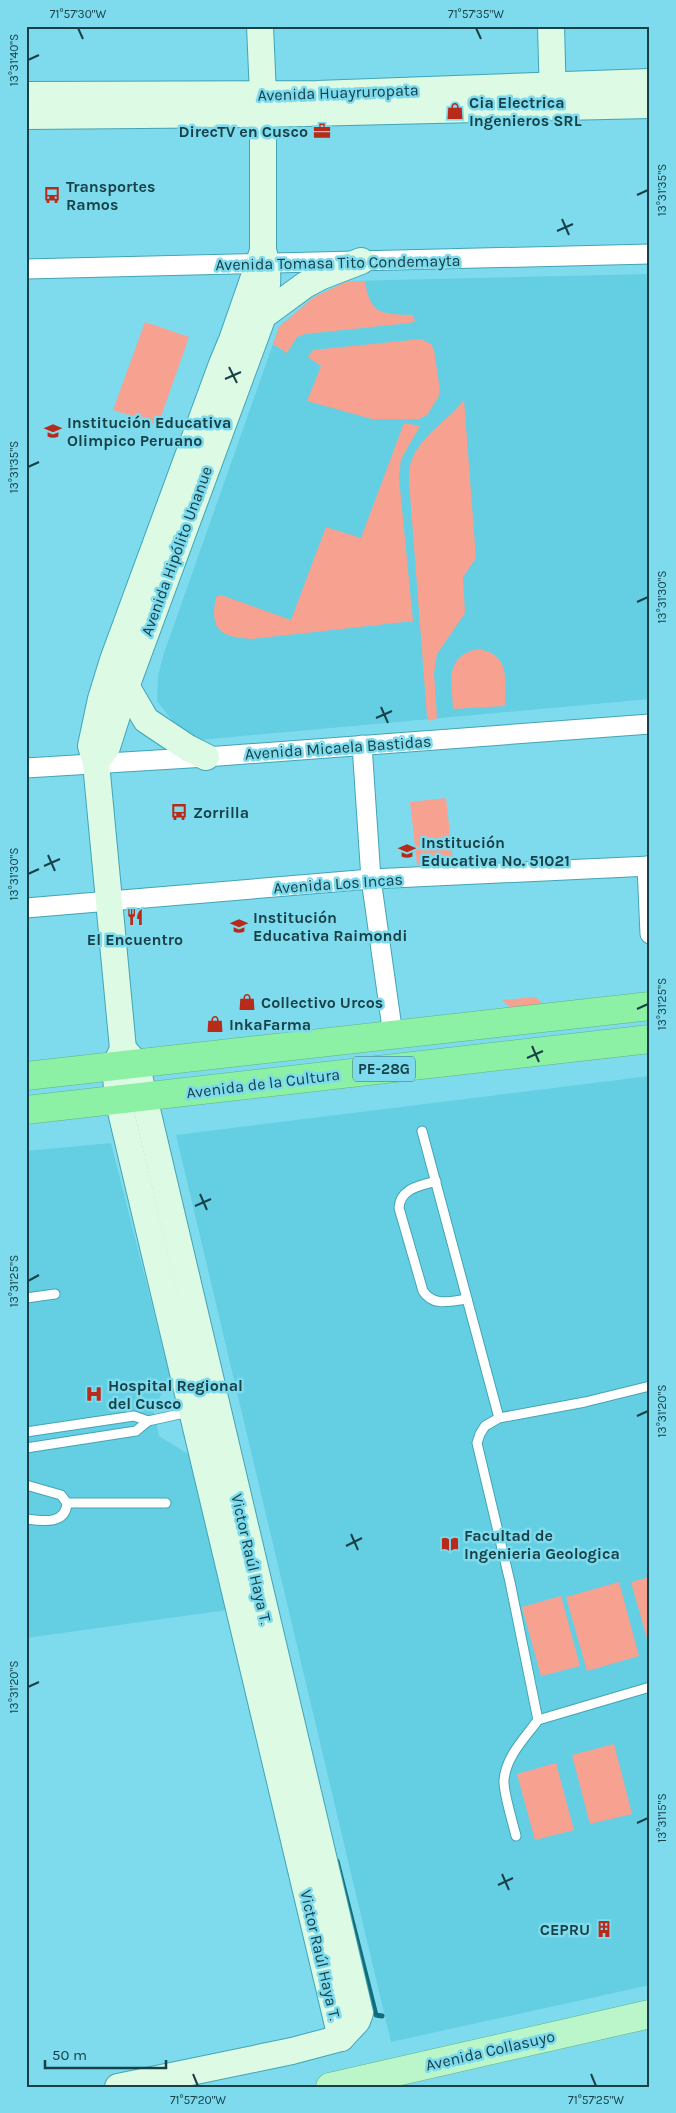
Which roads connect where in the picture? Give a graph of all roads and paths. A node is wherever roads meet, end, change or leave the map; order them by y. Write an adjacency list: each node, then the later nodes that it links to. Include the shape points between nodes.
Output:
1 (260, 26): 6 (street, Avenida Hipólito Unanue)
2 (551, 26): 5 (street)
3 (650, 82): 5 (street, Avenida Huayruropata)
4 (26, 94): 6 (street, Avenida Huayruropata)
5 (553, 95): 6 (street, Avenida Huayruropata); 7 (street, Avenida Huayruropata)
6 (263, 104): 8 (street, Avenida Huayruropata); 10 (street, Avenida Hipólito Unanue)
7 (650, 105)
8 (26, 116)
9 (650, 254): 11 (street, Avenida Tomasa Tito Condemayta)
10 (262, 259): 11 (street, Avenida Tomasa Tito Condemayta); 12 (street, Avenida Tomasa Tito Condemayta); 13 (street, Avenida Hipólito Unanue, via 268,274); 14 (street, Avenida Hipólito Unanue)
11 (361, 261): 13 (street, via 322,276)
12 (26, 269)
13 (263, 316): 14 (street); 16 (street, Avenida Hipólito Unanue)
14 (232, 340): 15 (street, Avenida Hipólito Unanue)
15 (113, 660): 16 (street); 20 (street, Avenida Hipólito Unanue, via 91,746)
16 (126, 687): 19 (street, via 146,720); 20 (street, Avenida Hipólito Unanue, via 107,747)
17 (650, 724): 18 (street, Avenida Micaela Bastidas)
18 (362, 745): 19 (street, Avenida Micaela Bastidas); 23 (street)
19 (206, 757): 20 (street, Avenida Micaela Bastidas)
20 (96, 763): 21 (street, Avenida Micaela Bastidas); 24 (street, Avenida Hipólito Unanue)
21 (26, 768)
22 (648, 866): 23 (street, Avenida Los Incas); 26 (street)
23 (371, 879): 24 (street, Avenida Los Incas); 28 (street)
24 (108, 901): 25 (street, Avenida Los Incas); 30 (street, Avenida Hipólito Unanue)
25 (26, 908)
26 (650, 934)
27 (650, 1006): 28 (highway, Avenida de la Cultura / PE-28G)
28 (393, 1034): 30 (highway, Avenida de la Cultura / PE-28G)
29 (650, 1039): 32 (highway, Avenida de la Cultura / PE-28G)
30 (125, 1059): 31 (highway, Avenida de la Cultura); 32 (street, Victor Raúl Haya T.)
31 (26, 1076)
32 (131, 1098): 33 (highway, Avenida de la Cultura); 40 (street, Victor Raúl Haya T.)
33 (26, 1110)
34 (422, 1130): 35 (lane)
35 (436, 1181): 38 (lane); 38 (lane, via 403,1194 399,1208 426,1297 438,1302)
36 (55, 1294): 37 (lane)
37 (26, 1298)
38 (467, 1299): 41 (lane)
39 (650, 1386): 41 (lane)
40 (204, 1409): 42 (lane); 53 (street, Victor Raúl Haya T., via 324,1912 360,2013 341,2038 292,2052)
41 (499, 1418): 50 (lane, via 485,1426 477,1443)
42 (148, 1422): 43 (lane, via 134,1416); 44 (lane, via 136,1431)
43 (26, 1432)
44 (26, 1448)
45 (26, 1484): 47 (lane, via 61,1496)
46 (166, 1503): 47 (lane)
47 (67, 1504): 48 (lane, via 63,1516 56,1519)
48 (26, 1519)
49 (650, 1687): 50 (lane)
50 (538, 1720): 51 (lane, via 507,1765 504,1781)
51 (516, 1836)
52 (650, 2014): 54 (main road, Avenida Collasuyo)
53 (118, 2087)
54 (330, 2087)

